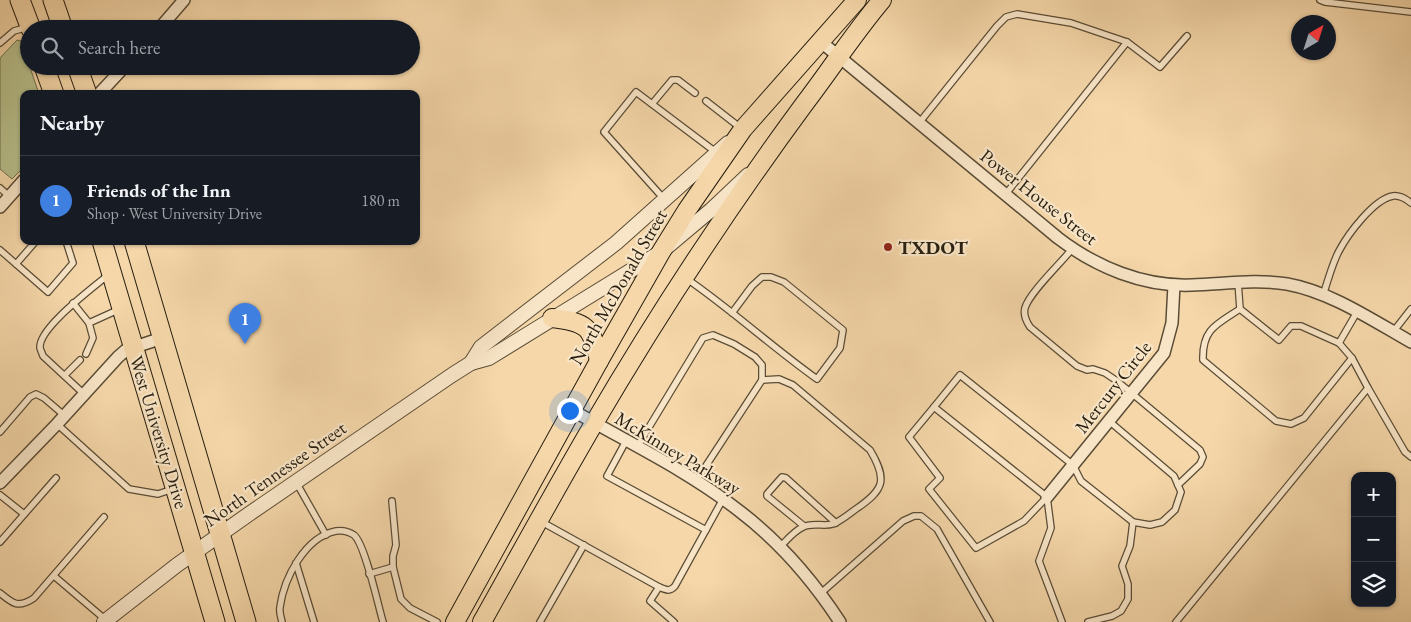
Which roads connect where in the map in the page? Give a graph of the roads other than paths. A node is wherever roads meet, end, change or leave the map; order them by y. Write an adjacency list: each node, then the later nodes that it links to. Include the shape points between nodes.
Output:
1 (20, 0): 8 (highway)
2 (53, 0): 9 (highway)
3 (184, 0): 10 (street)
4 (858, 0): 13 (main road, North McDonald Street)
5 (882, 0): 16 (main road)
6 (1320, 0): 7 (lane)
7 (1411, 12)
8 (27, 20)
9 (60, 20)
10 (167, 20)
11 (20, 30): 15 (lane, via 14,31)
12 (1187, 36): 14 (lane, via 1160,67)
13 (820, 41): 16 (street, Power House Street); 27 (main road, North McDonald Street)
14 (1127, 42): 26 (lane, via 1071,23 1017,14 1006,17); 32 (lane)
15 (0, 44)
16 (838, 56): 26 (street, Power House Street); 29 (main road)
17 (47, 75): 20 (highway)
18 (80, 75): 21 (highway)
19 (117, 75): 22 (street)
20 (53, 90)
21 (85, 90)
22 (103, 90)
23 (694, 93): 25 (lane, via 678,80 672,80)
24 (706, 101): 27 (lane)
25 (652, 104): 28 (lane); 34 (lane, via 636,92 604,132)
26 (919, 123): 32 (street, Power House Street)
27 (743, 130): 28 (street); 43 (main road, North McDonald Street)
28 (717, 153): 34 (street)
29 (766, 157): 43 (street); 46 (main road)
30 (20, 184): 33 (street)
31 (0, 188): 33 (lane)
32 (1005, 195): 41 (street, Power House Street)
33 (9, 196): 36 (street)
34 (665, 201): 67 (street, via 481,347)
35 (1411, 203): 49 (lane, via 1395,196 1372,208 1339,252)
36 (0, 207)
37 (33, 245): 44 (lane)
38 (67, 245): 44 (lane, via 73,262 48,292)
39 (103, 245): 45 (highway, West University Drive)
40 (135, 245): 59 (highway, West University Drive)
41 (1072, 249): 48 (street, Power House Street, via 1128,276); 72 (lane, via 1029,299 1024,310 1026,321 1077,366 1105,373)
42 (0, 250): 44 (lane)
43 (661, 252): 56 (street); 66 (main road, North McDonald Street)
44 (16, 264)
45 (112, 272): 50 (lane); 51 (highway, West University Drive)
46 (685, 278): 55 (lane); 77 (main road)
47 (1238, 282): 48 (street, Power House Street); 49 (street, Power House Street, via 1288,284); 52 (lane)
48 (1174, 285): 72 (street, Mercury Circle, via 1168,344)
49 (1323, 295): 54 (street, Power House Street)
50 (73, 304): 57 (lane); 68 (lane, via 42,338 40,348 43,356)
51 (122, 308): 57 (lane); 62 (highway, West University Drive)
52 (1240, 309): 61 (lane, via 1279,340 1291,326 1301,326); 64 (lane, via 1206,334 1203,360 1276,421 1291,424 1304,418)
53 (1411, 309): 58 (lane)
54 (1357, 312): 58 (street, Power House Street); 61 (lane)
55 (732, 313): 55 (lane, via 817,379 840,348 843,330 784,282 771,277 762,277 752,286)
56 (552, 318): 66 (main road, via 573,321 586,328 593,338); 67 (street, via 489,358)
57 (89, 323): 63 (lane, via 92,338)
58 (1393, 332): 60 (street, Power House Street)
59 (162, 338): 62 (street); 100 (highway, West University Drive)
60 (1411, 342)
61 (1339, 343): 64 (lane)
62 (133, 348): 71 (street, via 118,356); 88 (highway, West University Drive)
63 (86, 354)
64 (1352, 358): 70 (lane)
65 (80, 360): 68 (lane)
66 (599, 361): 74 (main road, North McDonald Street)
67 (472, 363): 85 (street, North Tennessee Street)
68 (65, 375): 71 (lane)
69 (762, 380): 80 (lane, via 762,365 755,357 713,335 703,338); 84 (lane); 97 (lane, via 779,379 793,385 870,450 878,463 882,474 880,487 868,502)
70 (1368, 388): 81 (lane); 128 (lane)
71 (84, 394): 75 (street)
72 (1132, 394): 76 (street, Mercury Circle); 87 (lane, via 1200,450 1203,457 1200,464)
73 (934, 407): 82 (lane, via 960,375); 90 (lane); 90 (lane, via 908,437 940,478 929,489 976,548 1024,521)
74 (572, 410): 77 (street, McKinney Parkway); 120 (main road, North McDonald Street)
75 (61, 420): 78 (lane, via 44,398 36,394); 86 (street); 88 (lane, via 130,490 158,494)
76 (1109, 421): 82 (street, Mercury Circle); 87 (lane, via 1174,476)
77 (594, 423): 79 (street, McKinney Parkway); 95 (main road)
78 (0, 432)
79 (626, 441): 80 (street, McKinney Parkway); 99 (lane, via 607,476)
80 (637, 447): 84 (street, McKinney Parkway)
81 (1411, 457)
82 (1073, 465): 90 (street, Mercury Circle); 96 (lane, via 1082,482)
83 (56, 478): 93 (lane)
84 (696, 481): 91 (street, McKinney Parkway)
85 (296, 482): 100 (street, North Tennessee Street); 101 (lane)
86 (0, 483)
87 (1178, 485): 96 (lane, via 1181,492 1175,510 1162,522 1150,525)
88 (176, 488): 105 (highway, West University Drive)
89 (0, 495): 93 (lane)
90 (1047, 497): 126 (lane, via 1051,528 1039,561)
91 (723, 499): 99 (lane); 104 (street, McKinney Parkway)
92 (392, 501): 107 (lane, via 396,545)
93 (24, 514): 102 (lane)
94 (104, 517): 109 (lane)
95 (538, 521): 103 (lane); 121 (main road)
96 (1133, 522): 127 (lane, via 1130,546 1122,566 1128,584 1128,599 1112,616)
97 (836, 523): 98 (lane); 98 (lane, via 782,477 767,496)
98 (804, 526): 104 (lane)
99 (706, 530): 110 (lane, via 672,589)
100 (221, 534): 105 (street, North Tennessee Street); 115 (highway, West University Drive)
101 (326, 534): 106 (lane, via 312,543); 108 (lane, via 344,530 355,536 362,547)
102 (0, 542)
103 (584, 545): 110 (lane); 122 (lane)
104 (780, 547): 112 (street, McKinney Parkway)
105 (195, 552): 113 (street, North Tennessee Street); 114 (highway, West University Drive)
106 (296, 563): 116 (lane, via 279,609); 117 (lane)
107 (393, 567): 108 (lane); 119 (lane, via 401,599 410,608)
108 (369, 574): 118 (lane)
109 (54, 576): 111 (lane, via 27,603 19,605); 113 (lane)
110 (659, 587): 123 (lane, via 650,601)
111 (0, 593)
112 (821, 593): 124 (street, McKinney Parkway); 125 (lane, via 903,520 921,516 938,529)
113 (105, 621)
114 (215, 622)
115 (246, 622)
116 (282, 622)
117 (314, 622)
118 (382, 622)
119 (437, 622)
120 (455, 622)
121 (482, 622)
122 (540, 622)
123 (674, 622)
124 (840, 622)
125 (990, 622)
126 (1062, 622)
127 (1088, 622)
128 (1176, 622)

